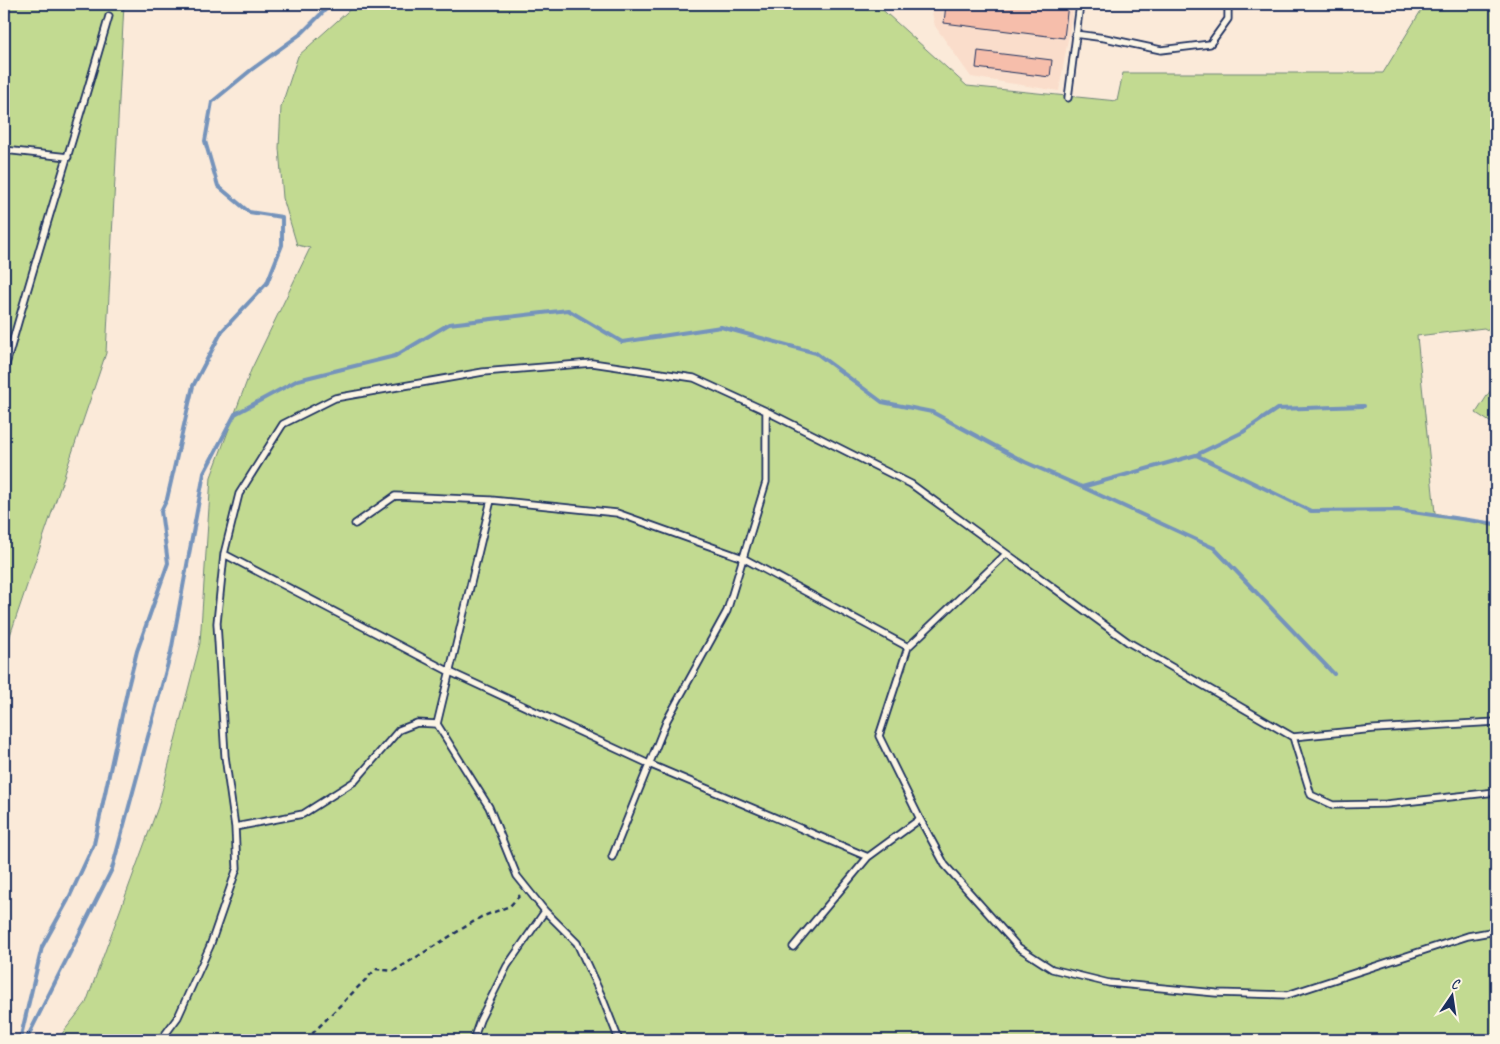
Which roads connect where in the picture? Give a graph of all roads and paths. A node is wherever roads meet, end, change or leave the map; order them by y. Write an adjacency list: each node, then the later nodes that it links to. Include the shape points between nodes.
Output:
1 (1080, 4): 4 (lane)
2 (1228, 4): 4 (lane, via 1228,19 1210,44 1161,50)
3 (109, 16): 7 (lane)
4 (1075, 34): 5 (lane)
5 (1068, 98)
6 (4, 150): 7 (lane)
7 (68, 157): 8 (lane)
8 (4, 372)
9 (766, 411): 12 (lane, via 694,378 592,363 483,372 335,398 283,424 239,494); 13 (lane, via 912,484); 14 (lane, via 766,482)
10 (491, 500): 11 (lane, via 395,496); 14 (lane, via 617,513); 16 (lane)
11 (355, 524)
12 (224, 554): 16 (lane); 23 (lane, via 217,623 225,756)
13 (1006, 554): 15 (lane); 19 (lane, via 1128,642)
14 (743, 558): 15 (lane); 20 (lane, via 726,611 667,720)
15 (908, 647): 22 (lane, via 879,736)
16 (450, 672): 18 (lane); 20 (lane)
17 (1496, 722): 19 (lane)
18 (437, 724): 23 (lane, via 417,723 399,730 355,781 303,814); 26 (lane, via 489,807 517,876)
19 (1293, 737): 21 (lane, via 1311,795 1333,804 1386,804)
20 (649, 764): 24 (lane); 25 (lane)
21 (1496, 792)
22 (920, 820): 24 (lane); 28 (lane, via 945,865 1018,947 1052,969 1109,983 1216,993 1287,995 1468,936)
23 (235, 827): 30 (lane, via 237,868 234,877 210,946 178,1017)
24 (868, 857): 29 (lane)
25 (612, 858)
26 (527, 888): 27 (lane); 31 (path, via 510,906 481,917 394,971 376,969)
27 (545, 911): 32 (lane, via 507,966); 33 (lane, via 577,943)
28 (1496, 931)
29 (793, 947)
30 (161, 1040)
31 (306, 1040)
32 (473, 1040)
33 (619, 1040)

